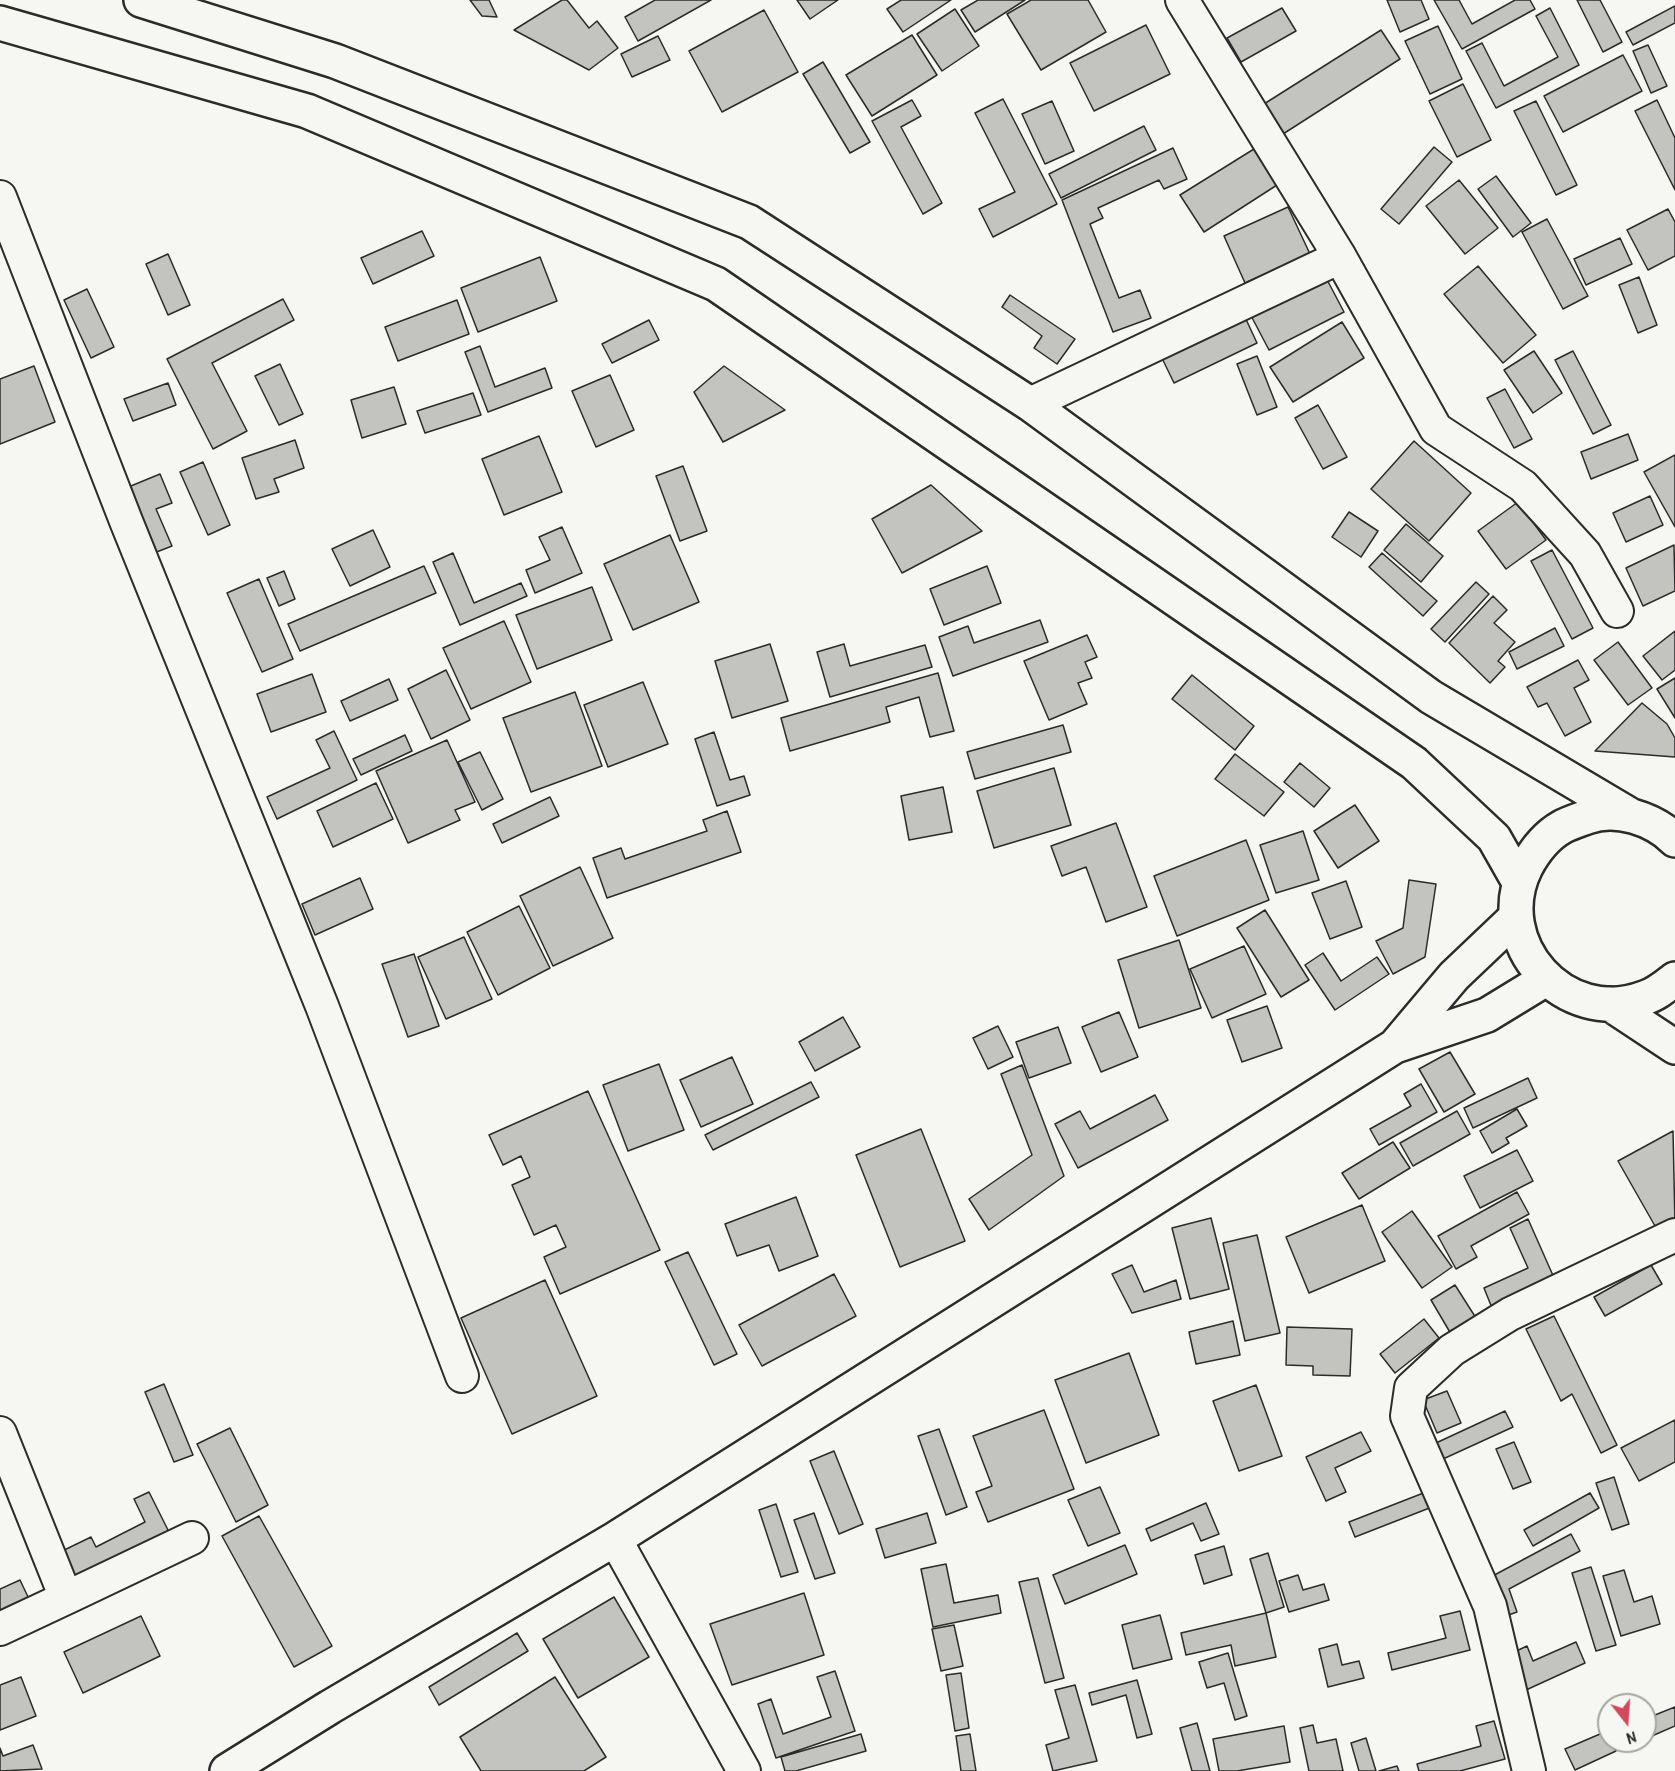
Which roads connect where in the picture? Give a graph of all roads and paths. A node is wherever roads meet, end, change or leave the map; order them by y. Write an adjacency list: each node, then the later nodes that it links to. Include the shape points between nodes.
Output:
1 (141, 0): 6 (main road, via 334,61 749,222)
2 (1182, 0): 5 (street)
3 (0, 23): 10 (main road, via 307,111 716,284 1414,763 1494,838)
4 (0, 197): 18 (street, via 322,1006)
5 (1340, 257): 6 (street); 7 (street, via 1436,429 1523,486 1586,554)
6 (1030, 404): 8 (main road, via 1431,697)
7 (1617, 611)
8 (1630, 815): 9 (main road); 10 (main road, via 1595,814 1561,827 1534,851)
9 (1671, 830)
10 (1519, 882): 11 (main road)
11 (1515, 918): 13 (main road, via 1525,952); 15 (main road, via 1454,976)
12 (1675, 979): 14 (main road, via 1644,998)
13 (1546, 980): 14 (main road, via 1576,998); 15 (main road, via 1487,1016)
14 (1610, 1005): 16 (main road)
15 (1395, 1046): 21 (main road)
16 (1675, 1047)
17 (1675, 1234): 26 (street, via 1510,1314 1452,1350 1411,1388 1407,1416 1490,1606)
18 (462, 1376)
19 (0, 1433): 22 (street)
20 (192, 1539): 22 (street)
21 (615, 1539): 24 (main road); 25 (street)
22 (66, 1598): 23 (street)
23 (0, 1629)
24 (227, 1771)
25 (744, 1771)
26 (1529, 1771)

